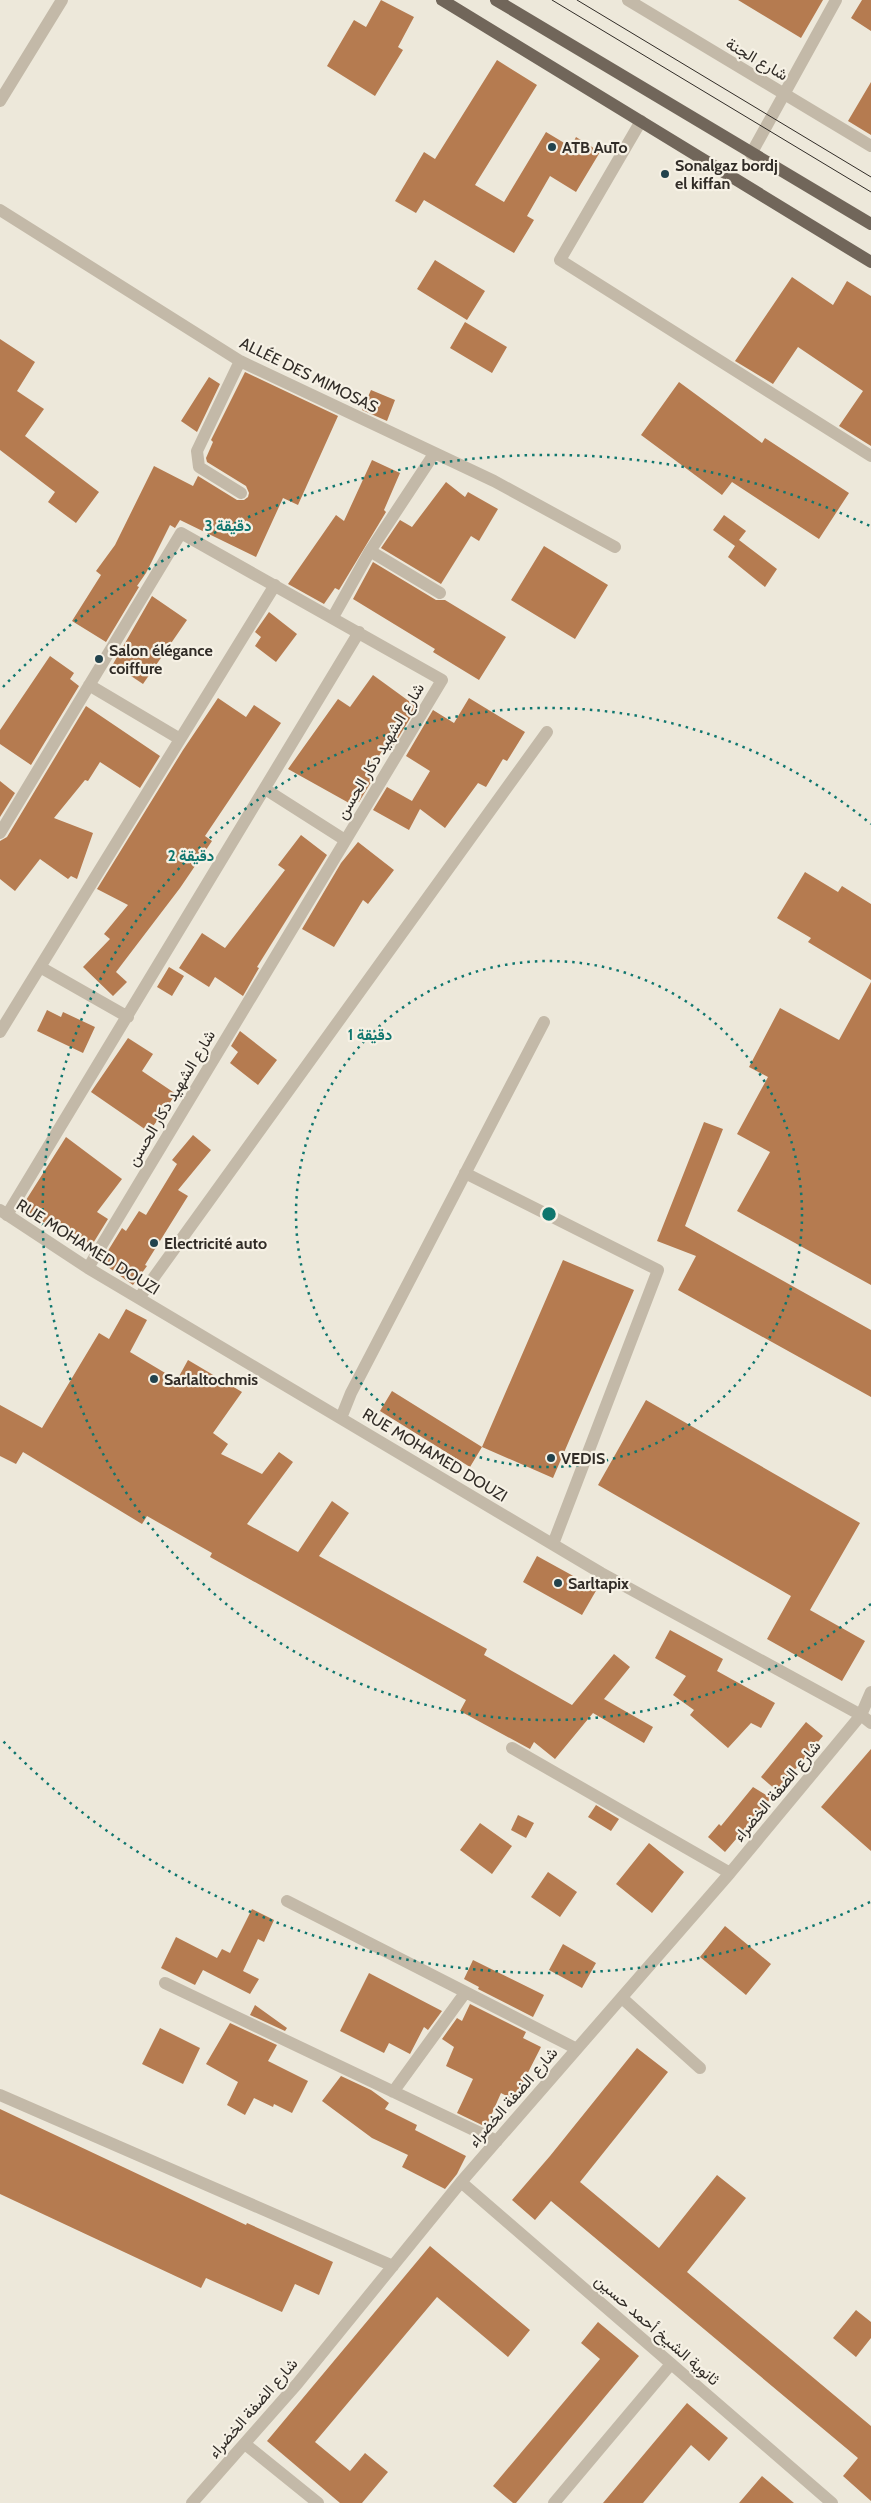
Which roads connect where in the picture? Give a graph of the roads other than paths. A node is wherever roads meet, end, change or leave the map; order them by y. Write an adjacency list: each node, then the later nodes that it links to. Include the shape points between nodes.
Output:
1 (62, 0): 7 (street)
2 (442, 0): 8 (main road)
3 (496, 0): 10 (main road)
4 (628, 0): 6 (street, شارع الجنة)
5 (836, 0): 6 (street)
6 (785, 94): 9 (street, شارع الجنة); 10 (street)
7 (0, 100)
8 (641, 121): 13 (main road); 16 (street, via 560,260)
9 (871, 146)
10 (751, 154): 12 (main road)
11 (0, 210): 14 (street, ALLÉE DES MIMOSAS)
12 (871, 224)
13 (871, 262)
14 (240, 361): 15 (street, ALLÉE DES MIMOSAS); 17 (street, via 197,451 199,467)
15 (434, 454): 18 (street, ALLÉE DES MIMOSAS, via 494,480); 19 (street)
16 (871, 456)
17 (241, 493)
18 (615, 548)
19 (370, 552): 21 (street); 22 (street)
20 (275, 585): 22 (street, شارع الشهيد دكار الحسن); 24 (street, شارع الشهيد دكار الحسن, via 181,533); 26 (street)
21 (440, 593)
22 (333, 617): 23 (street, شارع الشهيد دكار الحسن)
23 (359, 632): 27 (street); 29 (street, شارع الشهيد دكار الحسن, via 442,680)
24 (89, 685): 26 (street); 28 (street, شارع الشهيد دكار الحسن)
25 (547, 732): 37 (street)
26 (180, 739): 30 (street)
27 (265, 789): 29 (street); 31 (street)
28 (0, 833)
29 (345, 840): 36 (street, شارع الشهيد دكار الحسن)
30 (40, 967): 31 (street); 33 (street)
31 (128, 1017): 35 (street)
32 (544, 1022): 34 (street)
33 (0, 1032)
34 (465, 1173): 38 (street); 39 (street, via 658,1270)
35 (4, 1213): 36 (street, RUE MOHAMED DOUZI)
36 (88, 1268): 37 (street, RUE MOHAMED DOUZI)
37 (139, 1298): 38 (street, RUE MOHAMED DOUZI)
38 (341, 1418): 39 (street, RUE MOHAMED DOUZI)
39 (553, 1544): 41 (street, RUE MOHAMED DOUZI)
40 (871, 1692): 41 (street, شارع الضفة الخضراء)
41 (866, 1719): 43 (street, شارع الضفة الخضراء)
42 (512, 1748): 43 (street)
43 (730, 1873): 47 (street, شارع الضفة الخضراء)
44 (287, 1901): 46 (street)
45 (165, 1983): 50 (street)
46 (466, 1993): 48 (street); 50 (street)
47 (622, 1998): 48 (street, شارع الضفة الخضراء); 49 (street)
48 (577, 2049): 52 (street, شارع الضفة الخضراء)
49 (700, 2068)
50 (393, 2092): 52 (street)
51 (0, 2095): 54 (street)
52 (497, 2141): 53 (street, شارع الضفة الخضراء)
53 (461, 2182): 54 (street, شارع الضفة الخضراء); 55 (street, ثانوية الشيخ أحمد حسين)
54 (393, 2266): 56 (street, شارع الضفة الخضراء)
55 (671, 2364): 59 (street); 60 (street, ثانوية الشيخ أحمد حسين)
56 (246, 2444): 57 (street, شارع الضفة الخضراء); 58 (street)
57 (192, 2503)
58 (318, 2503)
59 (554, 2503)
60 (832, 2503)

